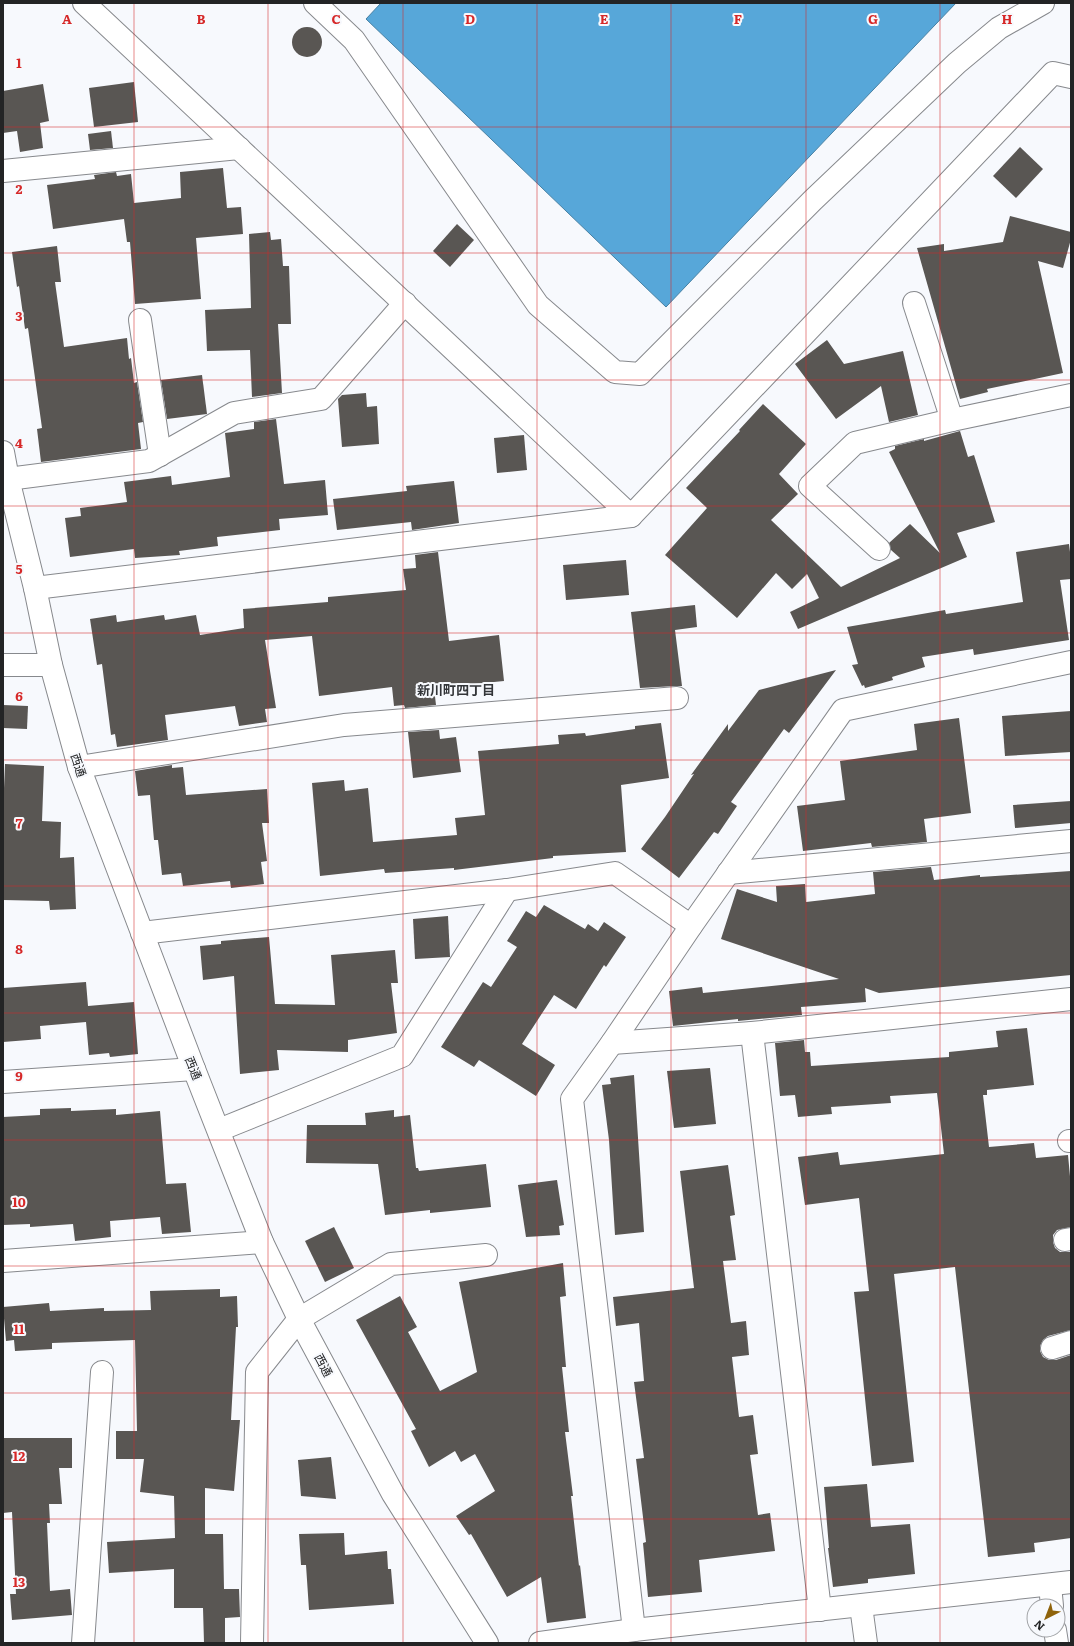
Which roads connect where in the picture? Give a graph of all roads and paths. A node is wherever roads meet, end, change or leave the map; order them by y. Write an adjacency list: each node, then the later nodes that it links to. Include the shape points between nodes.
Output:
1 (84, 3): 5 (street)
2 (315, 3): 3 (street, via 354,40 538,305 615,372 640,374 813,200 957,63 999,28)
3 (1042, 3)
4 (1071, 77): 15 (street, via 1053,73)
5 (239, 148): 6 (street); 7 (street)
6 (3, 171)
7 (405, 303): 13 (street, via 321,399 234,413); 15 (street)
8 (914, 303): 11 (street)
9 (140, 320): 13 (street)
10 (1071, 395): 11 (street)
11 (952, 420): 16 (street, via 855,444 810,486)
12 (3, 452): 14 (street, 西通)
13 (160, 455): 14 (street, via 149,461)
14 (8, 480): 17 (street, 西通)
15 (631, 516): 17 (street)
16 (879, 549)
17 (35, 588): 19 (street, 西通)
18 (1071, 662): 24 (street, via 843,710)
19 (51, 664): 20 (street); 22 (street, 西通)
20 (3, 665)
21 (677, 698): 22 (street, via 344,724)
22 (79, 768): 27 (street, 西通)
23 (1071, 841): 24 (street)
24 (728, 873): 26 (street)
25 (508, 890): 26 (street, via 615,873); 27 (street); 33 (street, via 402,1056)
26 (691, 926): 30 (street)
27 (142, 933): 31 (street, 西通)
28 (1071, 999): 29 (street)
29 (752, 1033): 30 (street); 43 (street)
30 (612, 1043): 44 (street, via 572,1099)
31 (194, 1069): 32 (street); 33 (street, 西通)
32 (3, 1082)
33 (219, 1130): 34 (street, 西通)
34 (262, 1242): 36 (street); 37 (street, 西通)
35 (486, 1255): 37 (street, via 391,1264)
36 (3, 1261)
37 (299, 1319): 46 (street, via 257,1372); 47 (street, 西通, via 393,1494)
38 (102, 1372): 45 (street)
39 (1071, 1582): 40 (street)
40 (1050, 1585): 41 (street); 42 (street)
41 (1051, 1598)
42 (861, 1606): 43 (street); 49 (street)
43 (820, 1610): 44 (street)
44 (634, 1630): 48 (street)
45 (83, 1643)
46 (252, 1643)
47 (487, 1643)
48 (540, 1643)
49 (866, 1643)

